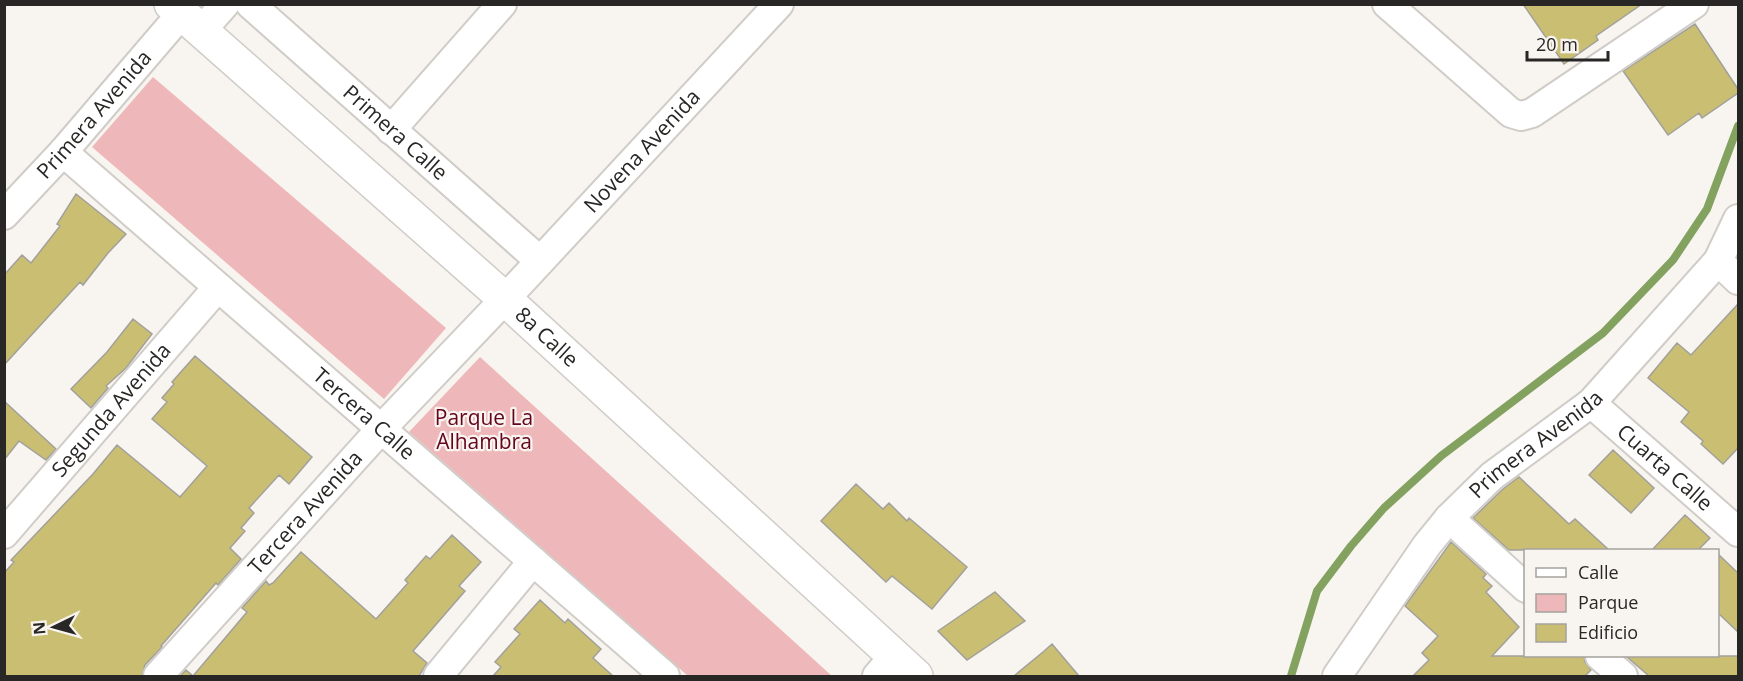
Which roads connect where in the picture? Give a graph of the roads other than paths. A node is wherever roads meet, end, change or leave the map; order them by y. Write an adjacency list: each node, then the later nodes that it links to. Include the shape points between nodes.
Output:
1 (225, 4): 7 (street, Primera Avenida)
2 (250, 4): 8 (street, Primera Calle)
3 (502, 4): 8 (street)
4 (778, 4): 12 (street, Novena Avenida)
5 (1387, 4): 6 (street, via 1511,114 1521,116 1532,113)
6 (1694, 4)
7 (185, 16): 9 (street, Primera Avenida); 15 (street, 8a Calle)
8 (391, 130): 12 (street, Primera Calle)
9 (63, 152): 10 (street, Primera Avenida); 14 (street, Tercera Calle)
10 (4, 215)
11 (1738, 219): 13 (street, Primera Avenida)
12 (540, 261): 15 (street, Novena Avenida)
13 (1728, 270): 16 (street, Primera Avenida)
14 (218, 288): 17 (street, Tercera Calle); 20 (street, Segunda Avenida)
15 (505, 299): 17 (street, Tercera Avenida); 24 (street, 8a Calle)
16 (1591, 403): 18 (street, Primera Avenida, via 1492,476); 19 (street, Cuarta Calle)
17 (381, 429): 21 (street, Tercera Calle); 25 (street, Tercera Avenida)
18 (1449, 518): 22 (street); 28 (street, Primera Avenida)
19 (1738, 532)
20 (4, 534)
21 (533, 561): 26 (street); 27 (street, Tercera Calle)
22 (1524, 586)
23 (1601, 657): 29 (street)
24 (896, 670)
25 (158, 676)
26 (438, 676)
27 (665, 676)
28 (1337, 676)
29 (1623, 676)

